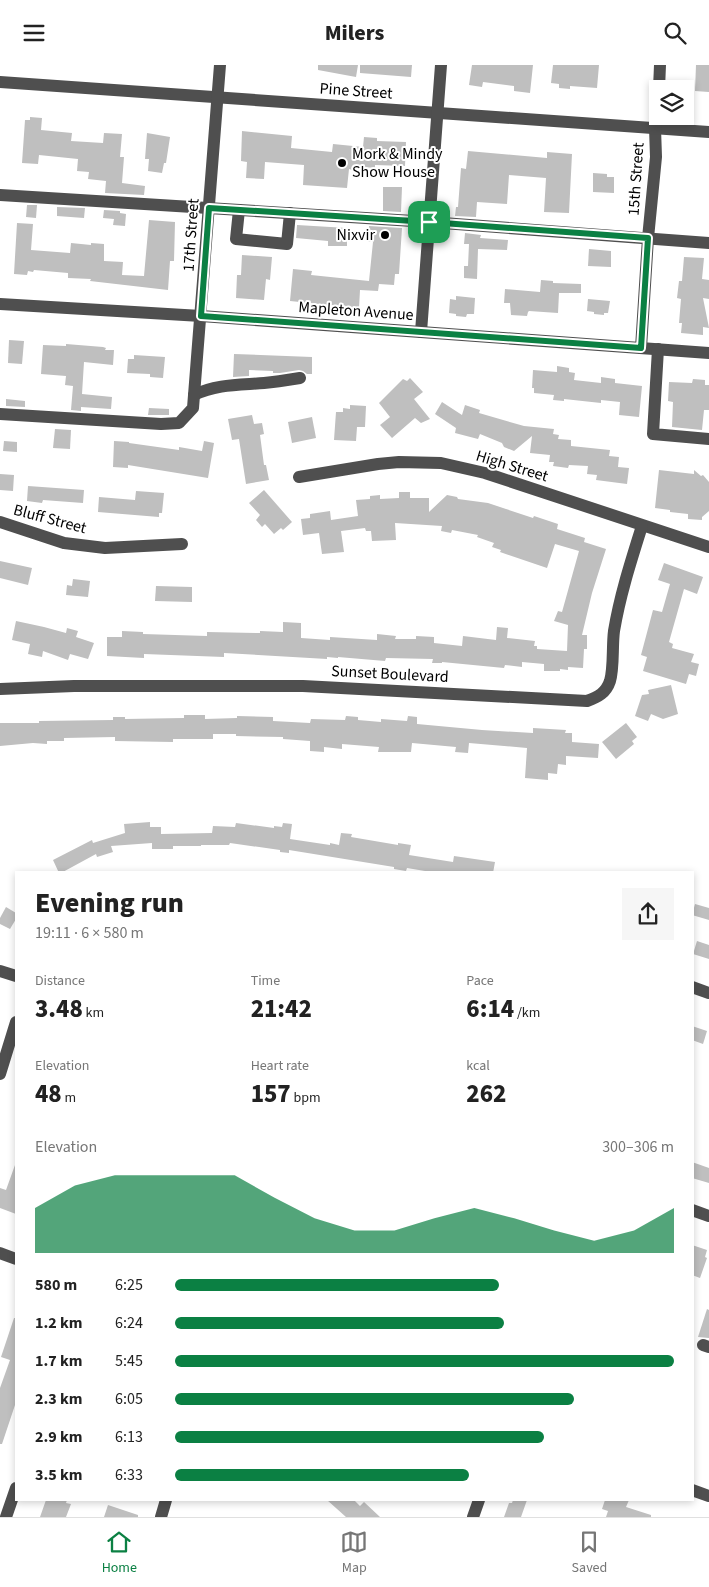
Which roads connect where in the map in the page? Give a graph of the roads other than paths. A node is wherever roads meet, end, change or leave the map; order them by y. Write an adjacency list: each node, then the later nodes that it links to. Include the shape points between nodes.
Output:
1 (220, 65): 6 (street, 17th Street)
2 (441, 65): 7 (street)
3 (660, 65): 4 (street)
4 (659, 80)
5 (0, 83): 6 (street, Pine Street)
6 (218, 97): 7 (street, Pine Street); 12 (street, 17th Street)
7 (437, 114): 9 (street, Pine Street); 15 (street)
8 (655, 125): 9 (street, 15th Street)
9 (655, 128): 10 (street, Pine Street); 16 (street, 15th Street, via 656,157)
10 (709, 132)
11 (0, 195): 12 (street)
12 (209, 208): 13 (street); 19 (street, 17th Street)
13 (239, 210): 14 (street); 14 (street, via 236,239 287,244)
14 (290, 213): 15 (street)
15 (429, 222): 16 (street); 20 (street)
16 (648, 238): 17 (street); 21 (street, 15th Street)
17 (709, 243)
18 (0, 303): 19 (street, Mapleton Avenue)
19 (201, 316): 20 (street, Mapleton Avenue); 25 (street, 17th Street)
20 (421, 332): 21 (street, Mapleton Avenue)
21 (641, 348): 22 (street, Mapleton Avenue)
22 (658, 349): 23 (street, Mapleton Avenue); 27 (street, via 653,434)
23 (709, 353)
24 (300, 378): 25 (street, via 218,386)
25 (194, 395): 26 (street, 17th Street, via 192,408 179,423)
26 (0, 414)
27 (709, 439)
28 (299, 477): 30 (street, High Street, via 392,462 441,463 486,473)
29 (0, 522): 31 (street, Bluff Street, via 64,543 106,548)
30 (642, 526): 32 (street, High Street); 33 (street, Sunset Boulevard, via 623,588 614,633 610,681 602,694 587,701 303,686)
31 (182, 544)
32 (709, 547)
33 (0, 689)
34 (0, 971): 35 (street)
35 (15, 976)
36 (694, 988): 37 (street)
37 (709, 993)
38 (15, 1025): 39 (street)
39 (0, 1074)
40 (694, 1212): 41 (street)
41 (709, 1216)
42 (0, 1253): 43 (street)
43 (15, 1259)
44 (15, 1491): 49 (street)
45 (694, 1491): 46 (street)
46 (709, 1496)
47 (166, 1501): 50 (street)
48 (479, 1501): 51 (street)
49 (6, 1517)
50 (161, 1517)
51 (473, 1517)

